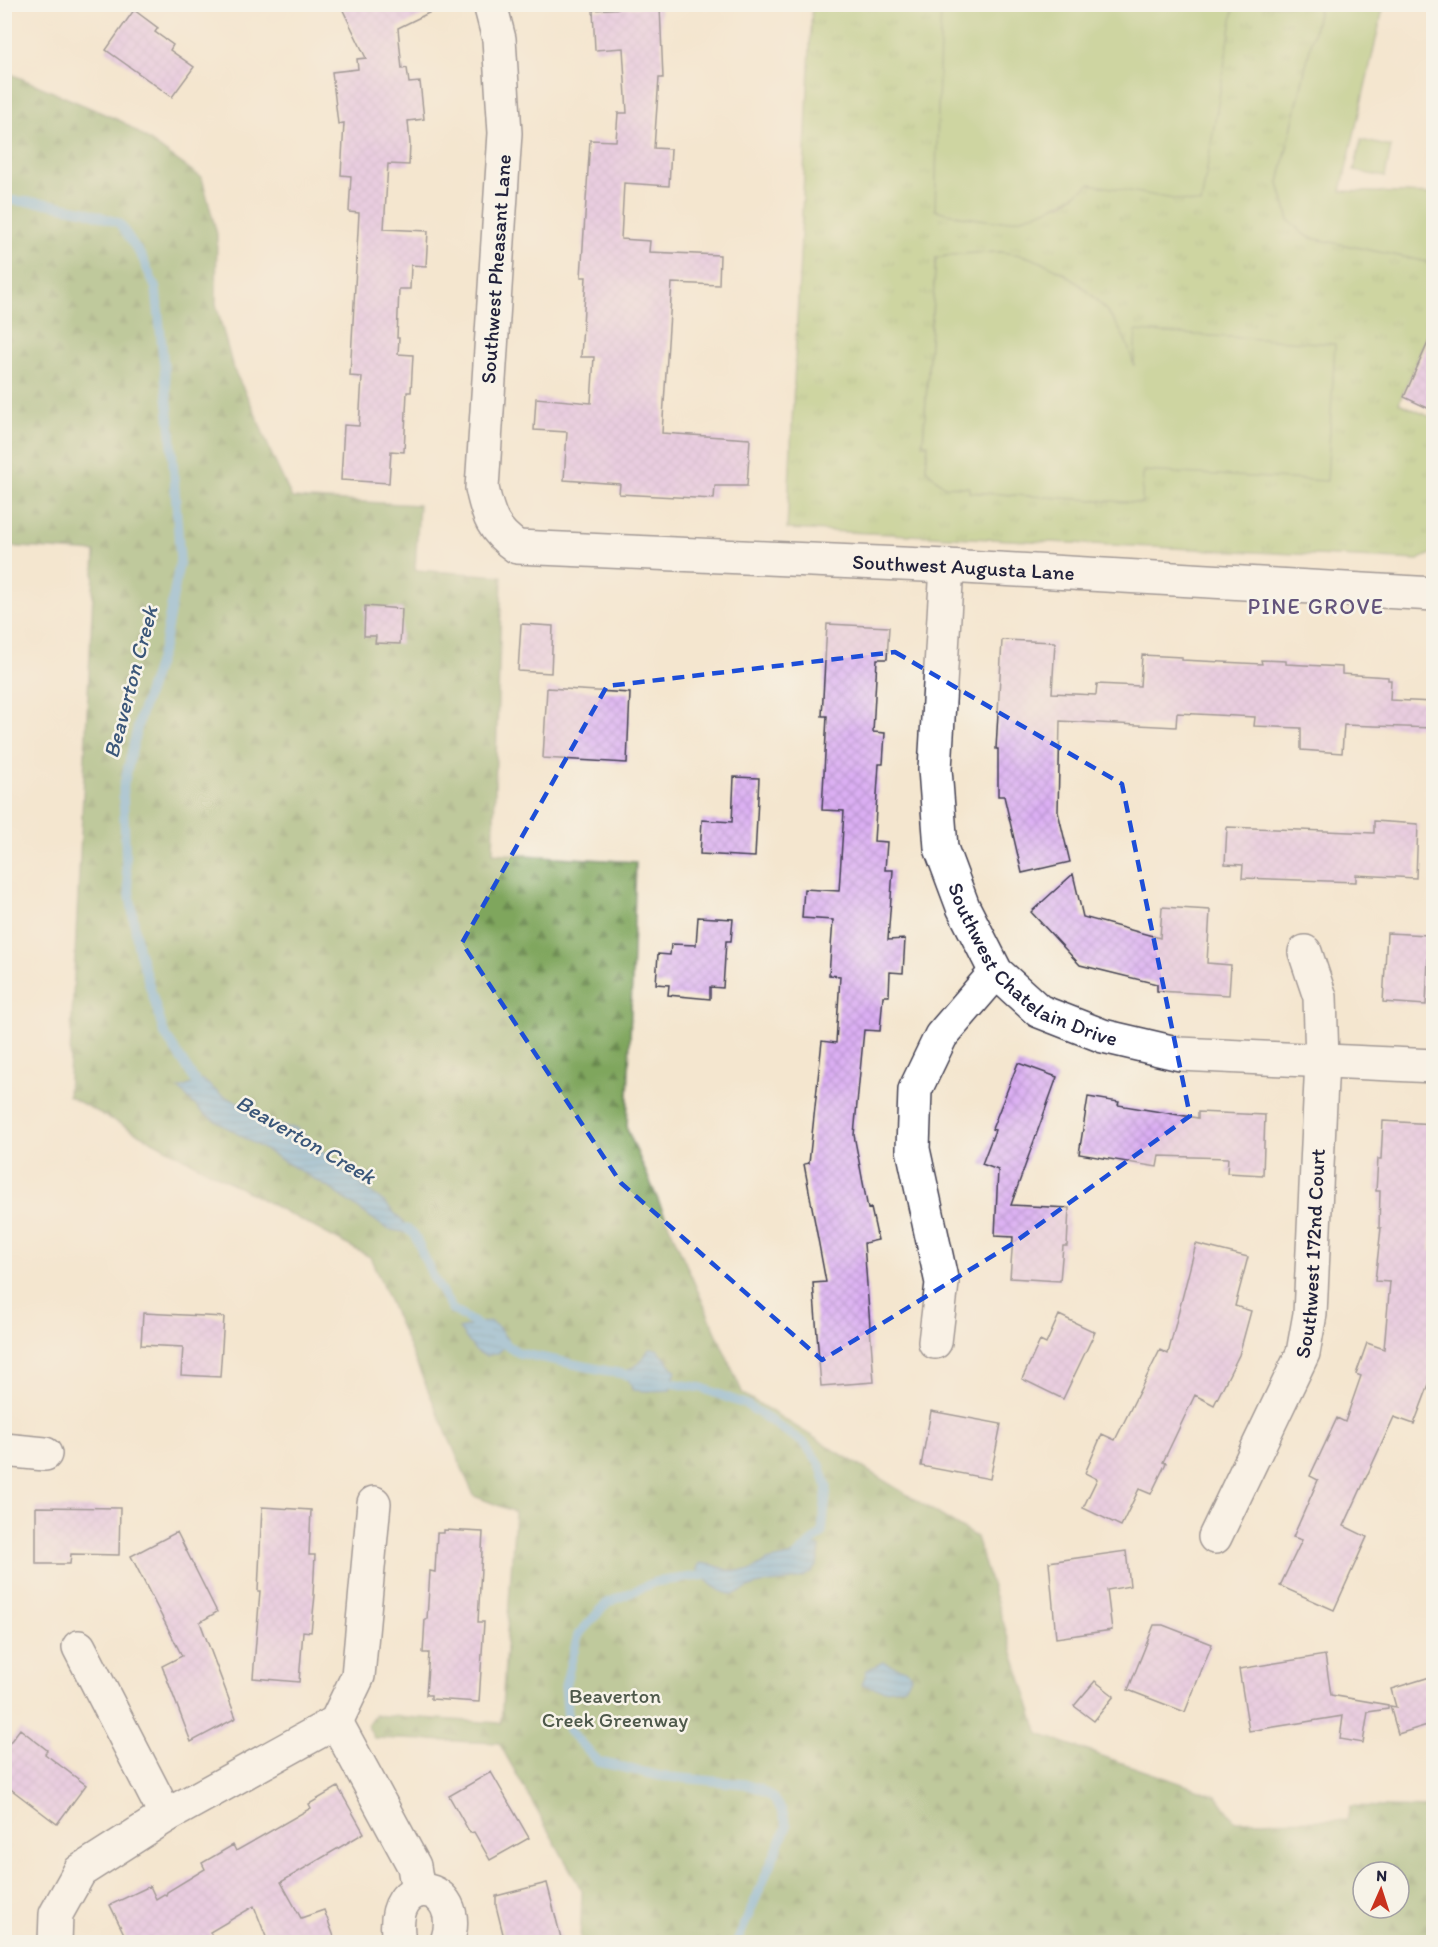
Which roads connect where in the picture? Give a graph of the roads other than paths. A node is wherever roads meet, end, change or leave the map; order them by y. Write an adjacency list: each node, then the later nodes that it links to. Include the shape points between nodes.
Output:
1 (490, 4): 2 (street, Southwest Pheasant Lane, via 499,39 505,133 482,488)
2 (497, 531): 3 (street, Southwest Augusta Lane, via 517,547)
3 (946, 566): 4 (street, Southwest Augusta Lane); 6 (street, Southwest Chatelain Drive, via 935,769 941,848 963,907)
4 (1434, 594)
5 (1305, 952): 7 (street, Southwest 172nd Court, via 1320,997)
6 (996, 972): 7 (street, Southwest Chatelain Drive, via 1039,1011 1103,1036 1180,1054); 9 (street, via 940,1036 915,1090 913,1149 942,1283)
7 (1322, 1060): 8 (street, Southwest Chatelain Drive); 13 (street, Southwest 172nd Court, via 1310,1314 1303,1353)
8 (1434, 1066)
9 (935, 1342)
10 (4, 1450): 11 (street)
11 (45, 1454)
12 (374, 1503): 15 (street, via 358,1676)
13 (1215, 1537)
14 (79, 1647): 16 (street)
15 (336, 1722): 16 (street); 17 (street, via 414,1866)
16 (166, 1816): 18 (street, via 80,1871 56,1914)
17 (418, 1891): 19 (street, via 405,1901 399,1914); 20 (street, via 434,1892 443,1900 450,1925)
18 (55, 1942)
19 (399, 1942)
20 (447, 1942)

